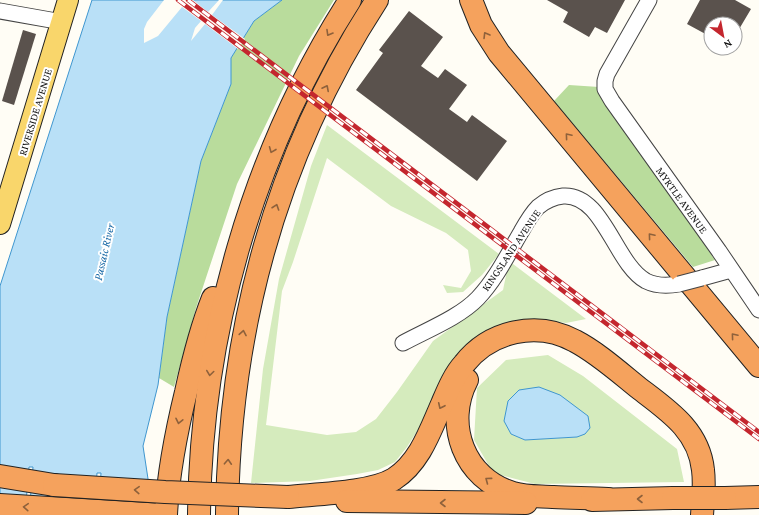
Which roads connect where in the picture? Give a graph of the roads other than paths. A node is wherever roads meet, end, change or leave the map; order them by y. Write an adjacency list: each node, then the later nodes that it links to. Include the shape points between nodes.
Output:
1 (68, 0): 7 (main road, RIVERSIDE AVENUE)
2 (350, 0): 9 (highway, one-way to 9, via 319,52 285,119)
3 (377, 0): 23 (highway, one-way to 3, via 231,426 237,371 247,314 265,241 312,118 343,56)
4 (471, 0): 13 (highway, one-way to 4, via 499,53 481,25)
5 (649, 0): 10 (street, MYRTLE AVENUE, via 607,74 606,89)
6 (0, 11): 7 (street)
7 (62, 22): 8 (main road, RIVERSIDE AVENUE)
8 (0, 224)
9 (240, 239): 21 (highway, one-way to 21, via 202,328 177,431); 22 (highway, one-way to 22, via 224,301 210,374 203,430)
10 (731, 270): 11 (street, MYRTLE AVENUE); 12 (street, KINGSLAND AVENUE, bridge, via 666,286 647,282 632,268 600,220 584,202 566,196 554,198 543,203 533,213 478,298 458,313)
11 (758, 306)
12 (404, 343)
13 (759, 366)
14 (0, 476): 16 (highway)
15 (0, 482): 16 (highway)
16 (54, 485): 17 (highway, one-way to 16, bridge)
17 (288, 497): 19 (highway, one-way to 17, via 494,503 305,500); 25 (highway, one-way to 17, via 702,461 694,440 680,421 582,345 558,334 539,330 502,336 469,357 452,383 418,454 408,468 393,479 368,488)
18 (759, 497): 19 (highway, one-way to 19, bridge)
19 (608, 499): 24 (highway, one-way to 24, via 513,493 489,480 475,468 461,444 457,428 457,411 460,395 467,380 484,360 506,347 530,342 554,345 580,359 665,425 679,440 686,451 692,471)
20 (0, 505): 21 (highway, one-way to 20)
21 (165, 509)
22 (200, 515)
23 (227, 515)
24 (692, 515)
25 (702, 515)

